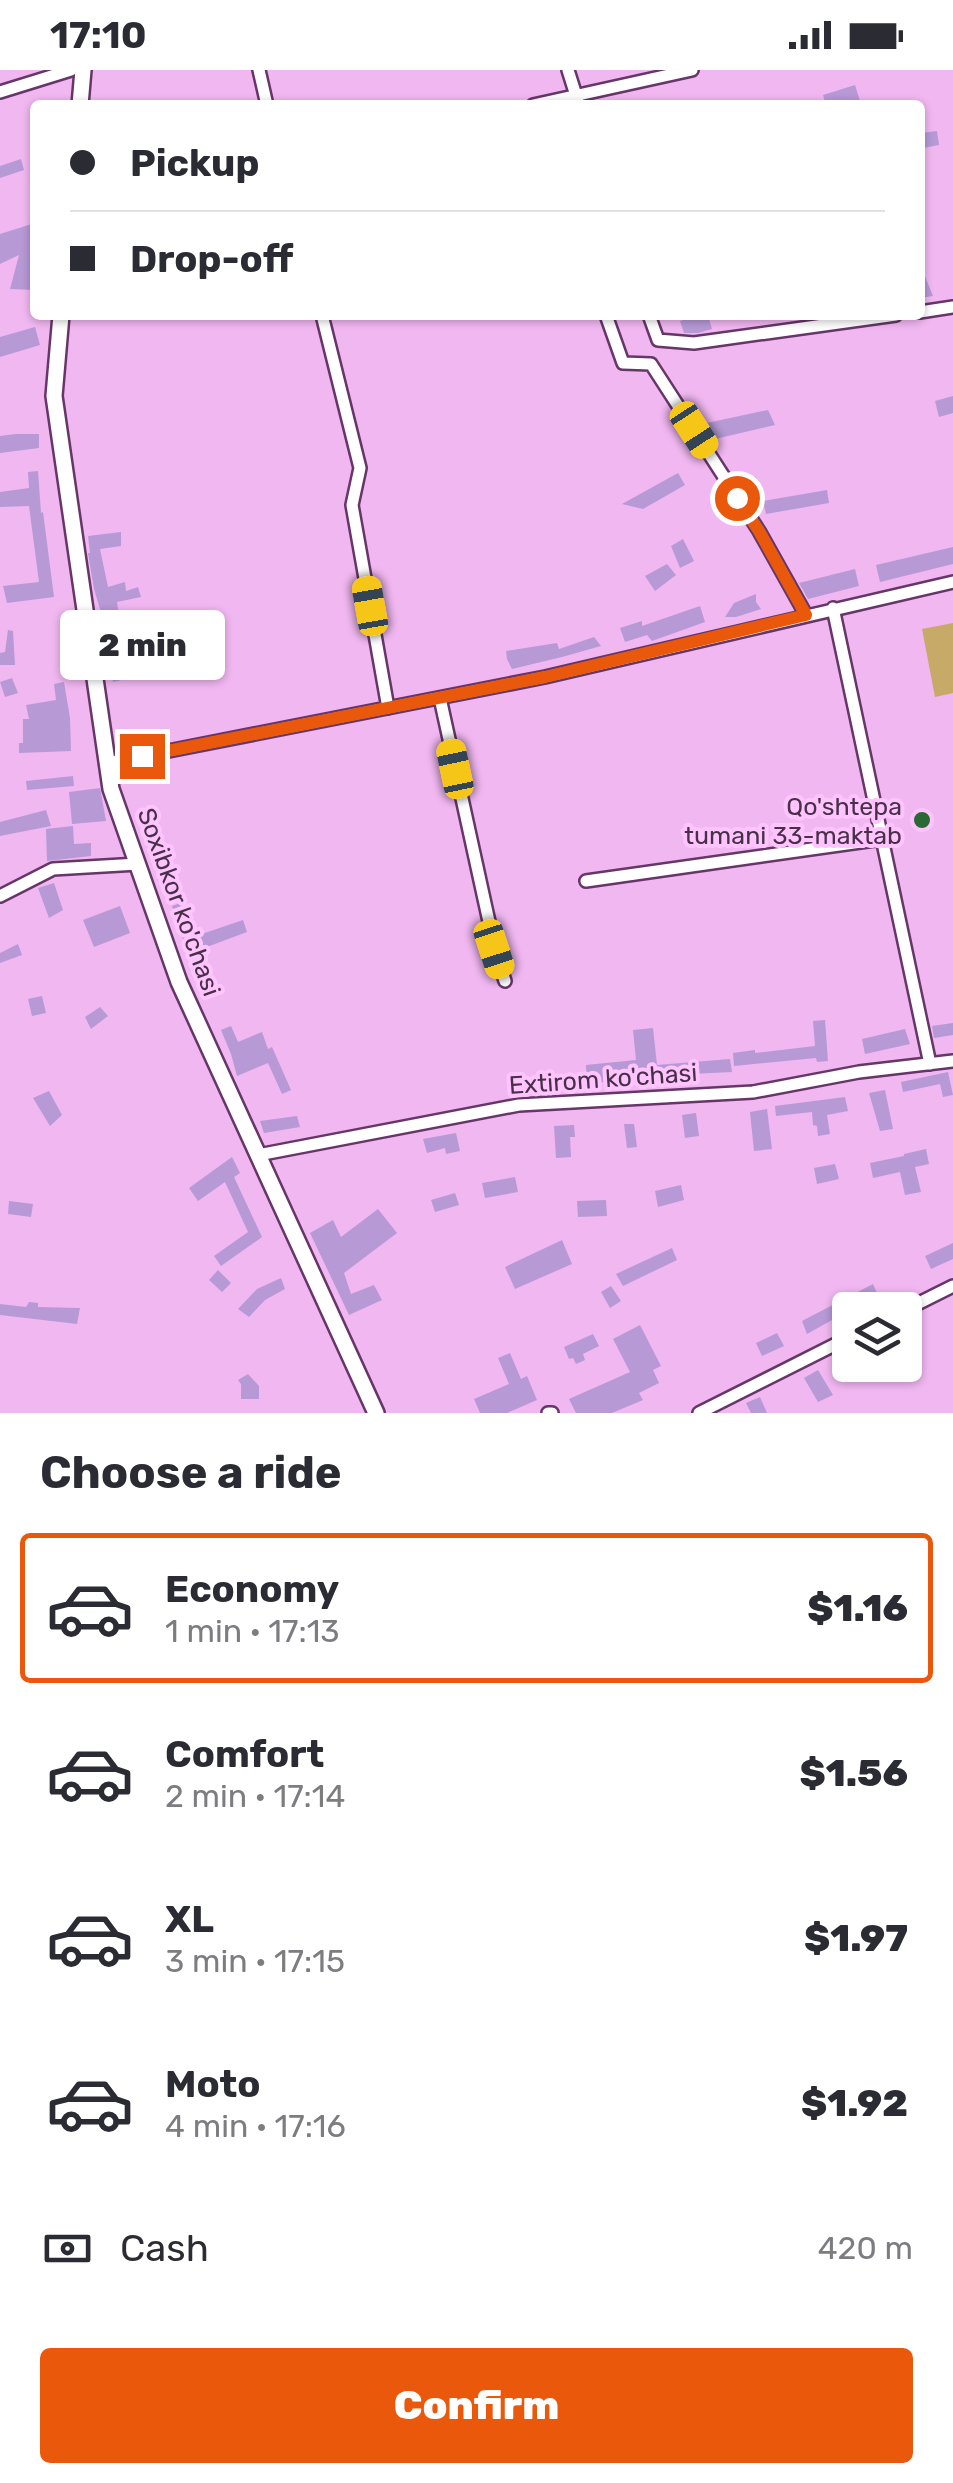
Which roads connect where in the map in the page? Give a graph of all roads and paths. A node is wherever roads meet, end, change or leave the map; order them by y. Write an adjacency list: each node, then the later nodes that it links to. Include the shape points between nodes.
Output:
1 (71, 70): 6 (street)
2 (83, 70): 7 (main road)
3 (258, 70): 8 (street)
4 (568, 70): 9 (street)
5 (692, 70): 9 (street)
6 (0, 92)
7 (80, 100)
8 (267, 100)
9 (578, 100)
10 (953, 307): 11 (street)
11 (925, 311)
12 (61, 320): 22 (main road, Soxibkor ko'chasi, via 54,396)
13 (323, 320): 21 (street, via 360,468 352,505)
14 (608, 320): 19 (street, via 624,362 650,364)
15 (651, 320): 16 (street, via 658,340 694,343)
16 (860, 320)
17 (953, 582): 18 (street)
18 (833, 608): 19 (street); 23 (street)
19 (806, 615): 20 (street)
20 (440, 698): 21 (street); 27 (street)
21 (388, 708): 22 (street)
22 (108, 763): 24 (main road, Soxibkor ko'chasi)
23 (882, 839): 25 (street); 29 (street)
24 (138, 864): 26 (street, via 53,869); 30 (main road, Soxibkor ko'chasi, via 179,982)
25 (586, 881)
26 (0, 896)
27 (505, 981)
28 (953, 1061): 29 (street, Extirom ko'chasi)
29 (930, 1064): 30 (street, Extirom ko'chasi, via 753,1092 520,1105)
30 (258, 1155): 34 (main road, Soxibkor ko'chasi)
31 (953, 1286): 32 (street)
32 (922, 1302)
33 (832, 1347): 35 (street)
34 (376, 1413)
35 (698, 1413)

